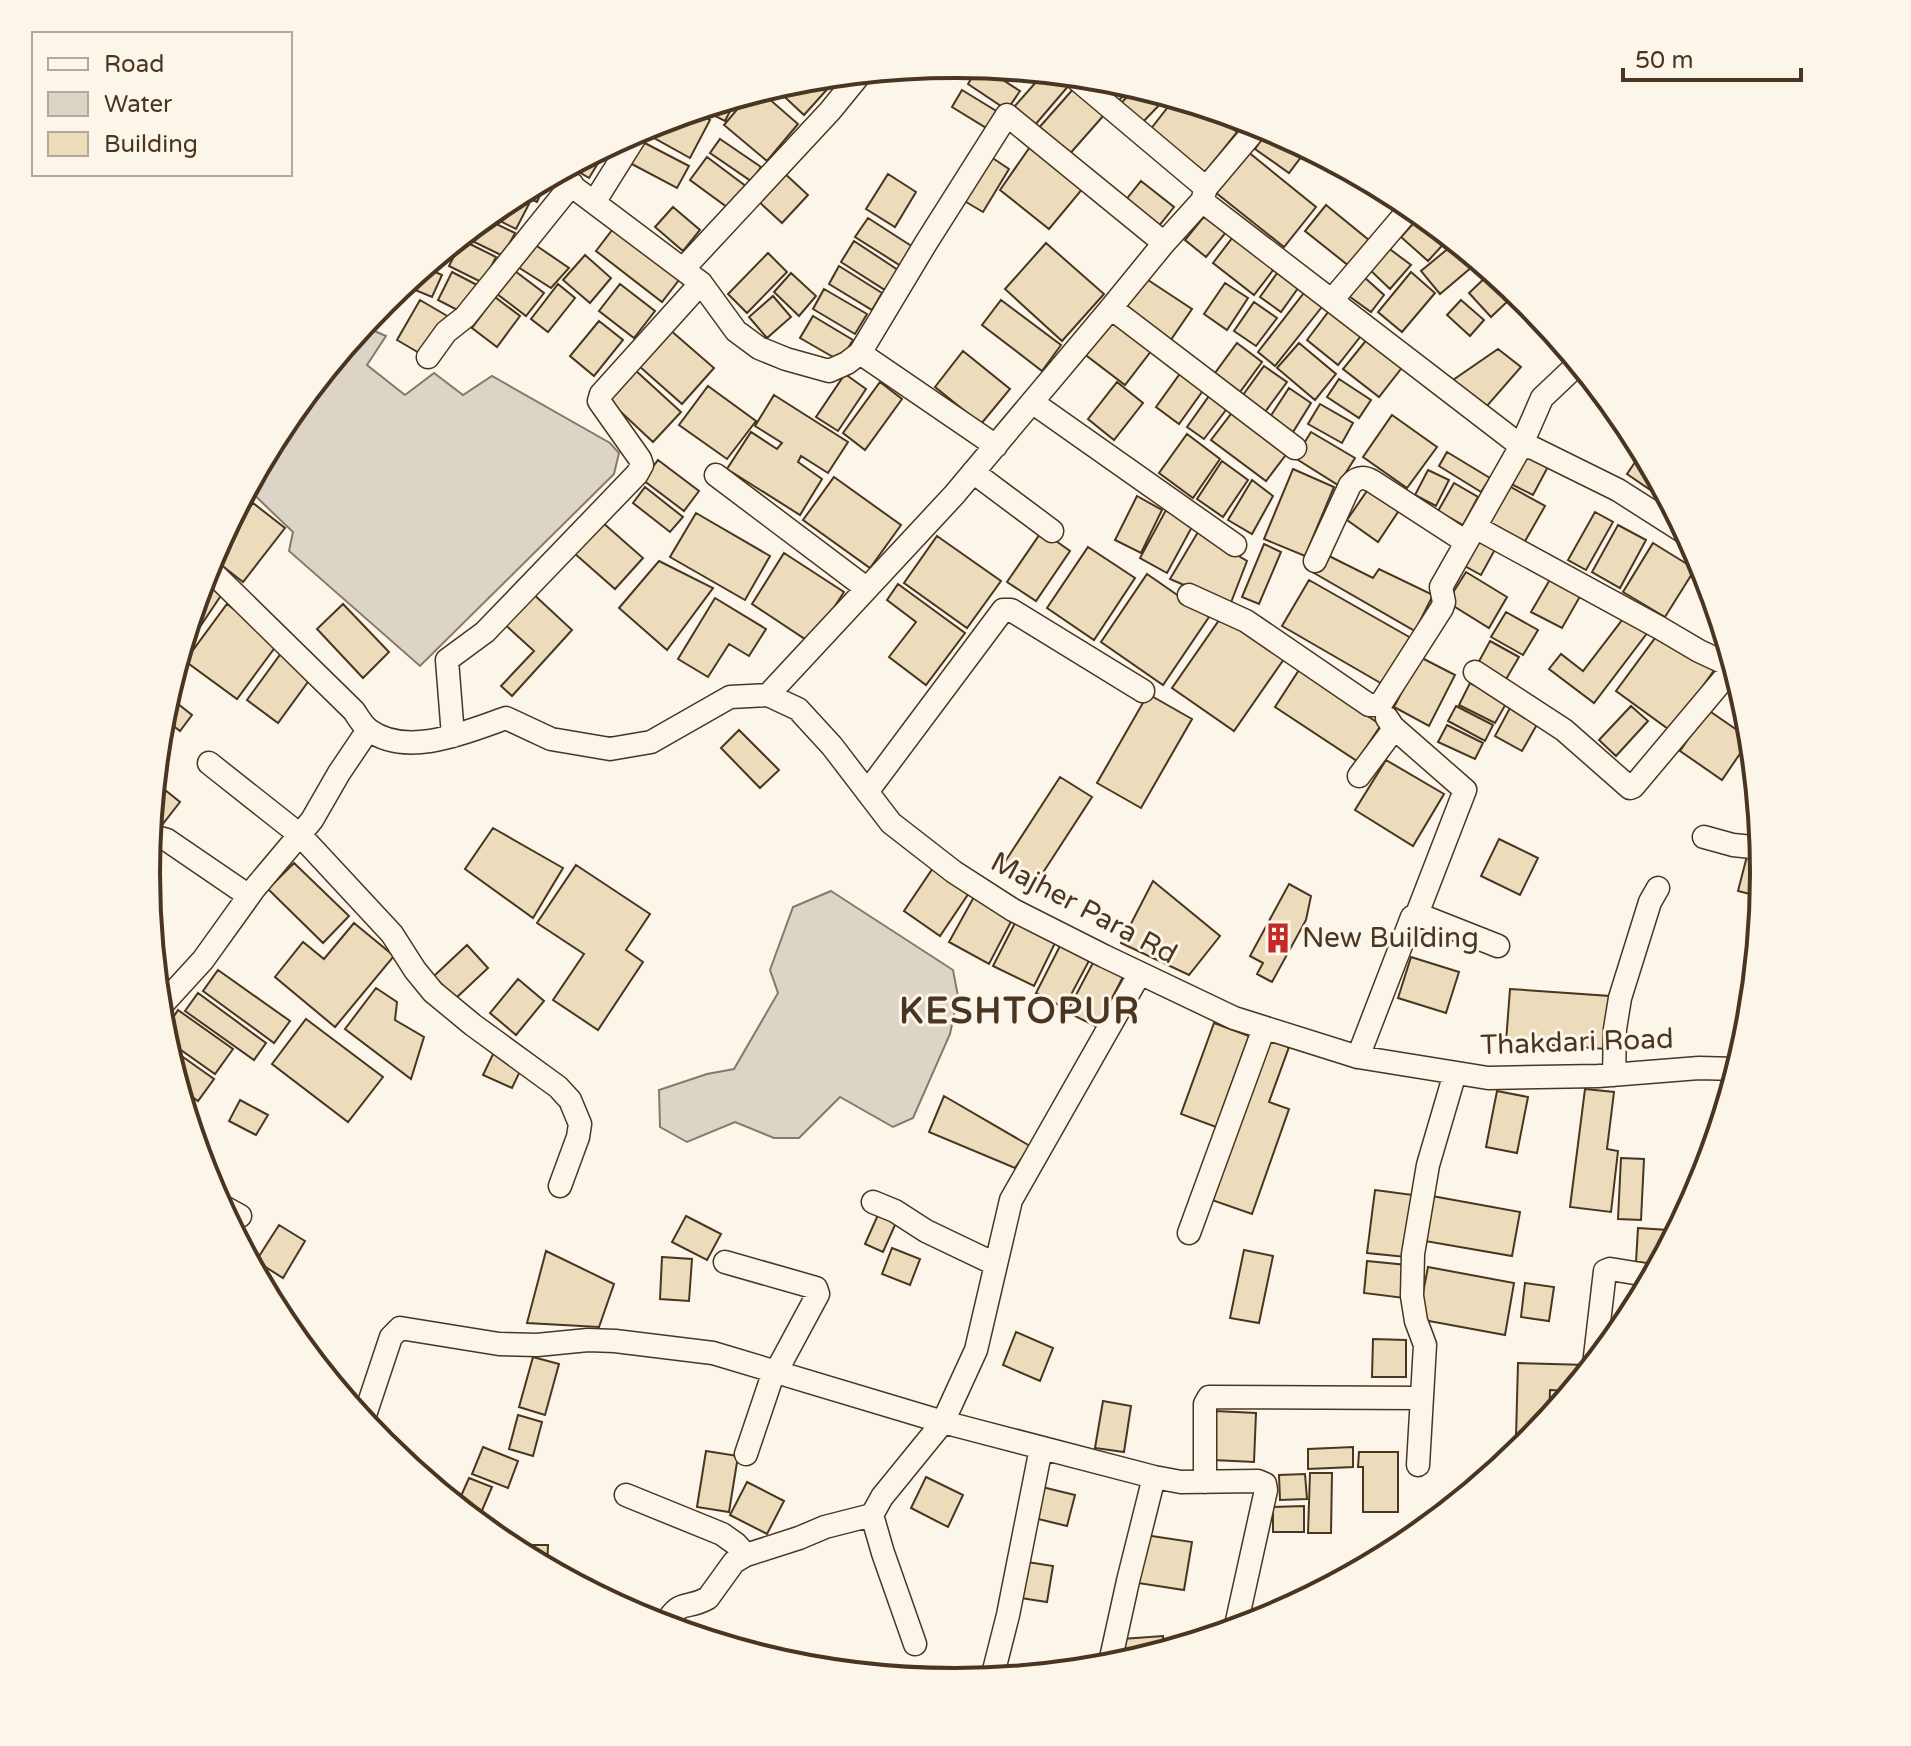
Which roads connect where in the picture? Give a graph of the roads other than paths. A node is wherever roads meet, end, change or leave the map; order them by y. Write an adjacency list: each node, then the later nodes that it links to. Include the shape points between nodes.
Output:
1 (851, 85): 11 (street)
2 (1088, 89): 7 (street)
3 (1251, 135): 7 (street)
4 (627, 150): 8 (street)
5 (566, 181): 8 (street)
6 (561, 183): 15 (street, via 465,317)
7 (1204, 194): 10 (street); 12 (street)
8 (595, 201): 11 (street)
9 (1403, 216): 12 (street)
10 (1164, 243): 13 (street); 14 (street, via 1007,115)
11 (692, 275): 14 (street, via 736,331 759,348 829,371); 39 (street, via 599,401 642,465 485,632 447,660)
12 (1332, 300): 19 (street)
13 (1111, 308): 17 (street); 20 (street)
14 (860, 353): 18 (street)
15 (428, 357)
16 (1571, 371): 19 (street, via 1542,398)
17 (1032, 402): 18 (street); 26 (street)
18 (996, 446): 21 (street)
19 (1521, 446): 23 (street, via 1618,490); 25 (street)
20 (1295, 448)
21 (973, 472): 24 (street); 29 (street)
22 (716, 475): 29 (street)
23 (1670, 523)
24 (1052, 531)
25 (1470, 534): 27 (street, via 1359,478 1350,485); 31 (street); 36 (street, via 1441,587 1442,608 1380,705)
26 (1235, 545)
27 (1315, 561)
28 (218, 578): 38 (street)
29 (866, 588): 35 (street)
30 (1189, 595): 36 (street, via 1246,621)
31 (1720, 657)
32 (1475, 672): 33 (street, via 1564,730 1630,788)
33 (1725, 677)
34 (1143, 691): 42 (street, via 1011,610 1003,610)
35 (768, 695): 39 (street, via 730,697 651,742 610,749 551,739 506,718); 42 (street, Majher Para Rd, via 798,709)
36 (1374, 706): 37 (street)
37 (1393, 727): 41 (street); 49 (street, via 1465,790)
38 (368, 730): 39 (street, via 393,741); 43 (street)
39 (453, 736)
40 (209, 763): 43 (street)
41 (1359, 776)
42 (867, 792): 51 (street, Majher Para Rd, via 891,823 954,872 1013,910)
43 (300, 835): 48 (street); 59 (street, via 392,934 433,992 570,1100 580,1124)
44 (1704, 837): 46 (street)
45 (161, 838): 48 (street)
46 (1749, 847)
47 (1658, 888): 58 (street, via 1620,998)
48 (249, 896): 52 (street)
49 (1417, 914): 50 (street); 55 (street)
50 (1498, 946)
51 (1140, 973): 53 (street, Majher Para Rd); 63 (street, via 1011,1200)
52 (170, 996)
53 (1234, 1018): 54 (street, Thakdari Road)
54 (1264, 1028): 55 (street, Thakdari Road); 61 (street)
55 (1358, 1057): 57 (street, Thakdari Road)
56 (1725, 1069): 58 (street, Thakdari Road)
57 (1455, 1073): 58 (street, Thakdari Road, via 1488,1078); 67 (street, via 1428,1165 1413,1254 1412,1296 1425,1345)
58 (1614, 1075)
59 (560, 1186)
60 (873, 1202): 63 (street)
61 (1189, 1233)
62 (725, 1262): 66 (street, via 818,1291)
63 (995, 1264): 69 (street, via 976,1350)
64 (1642, 1274): 65 (street, via 1605,1271)
65 (1597, 1343)
66 (775, 1372): 68 (street, via 713,1353 615,1341 499,1344 400,1328 391,1337); 69 (street); 71 (street)
67 (1422, 1398): 72 (street); 74 (street, via 1209,1397)
68 (368, 1407)
69 (943, 1422): 70 (street); 76 (street)
70 (1041, 1448): 73 (street); 82 (street)
71 (746, 1454)
72 (1418, 1465)
73 (1154, 1477): 74 (street); 81 (street)
74 (1205, 1482): 79 (street, via 1265,1484)
75 (626, 1495): 77 (street, via 722,1534)
76 (872, 1515): 77 (street); 80 (street)
77 (746, 1555): 78 (street, via 734,1562 708,1598 679,1606)
78 (672, 1615)
79 (1238, 1615)
80 (915, 1644)
81 (1112, 1653)
82 (995, 1666)

